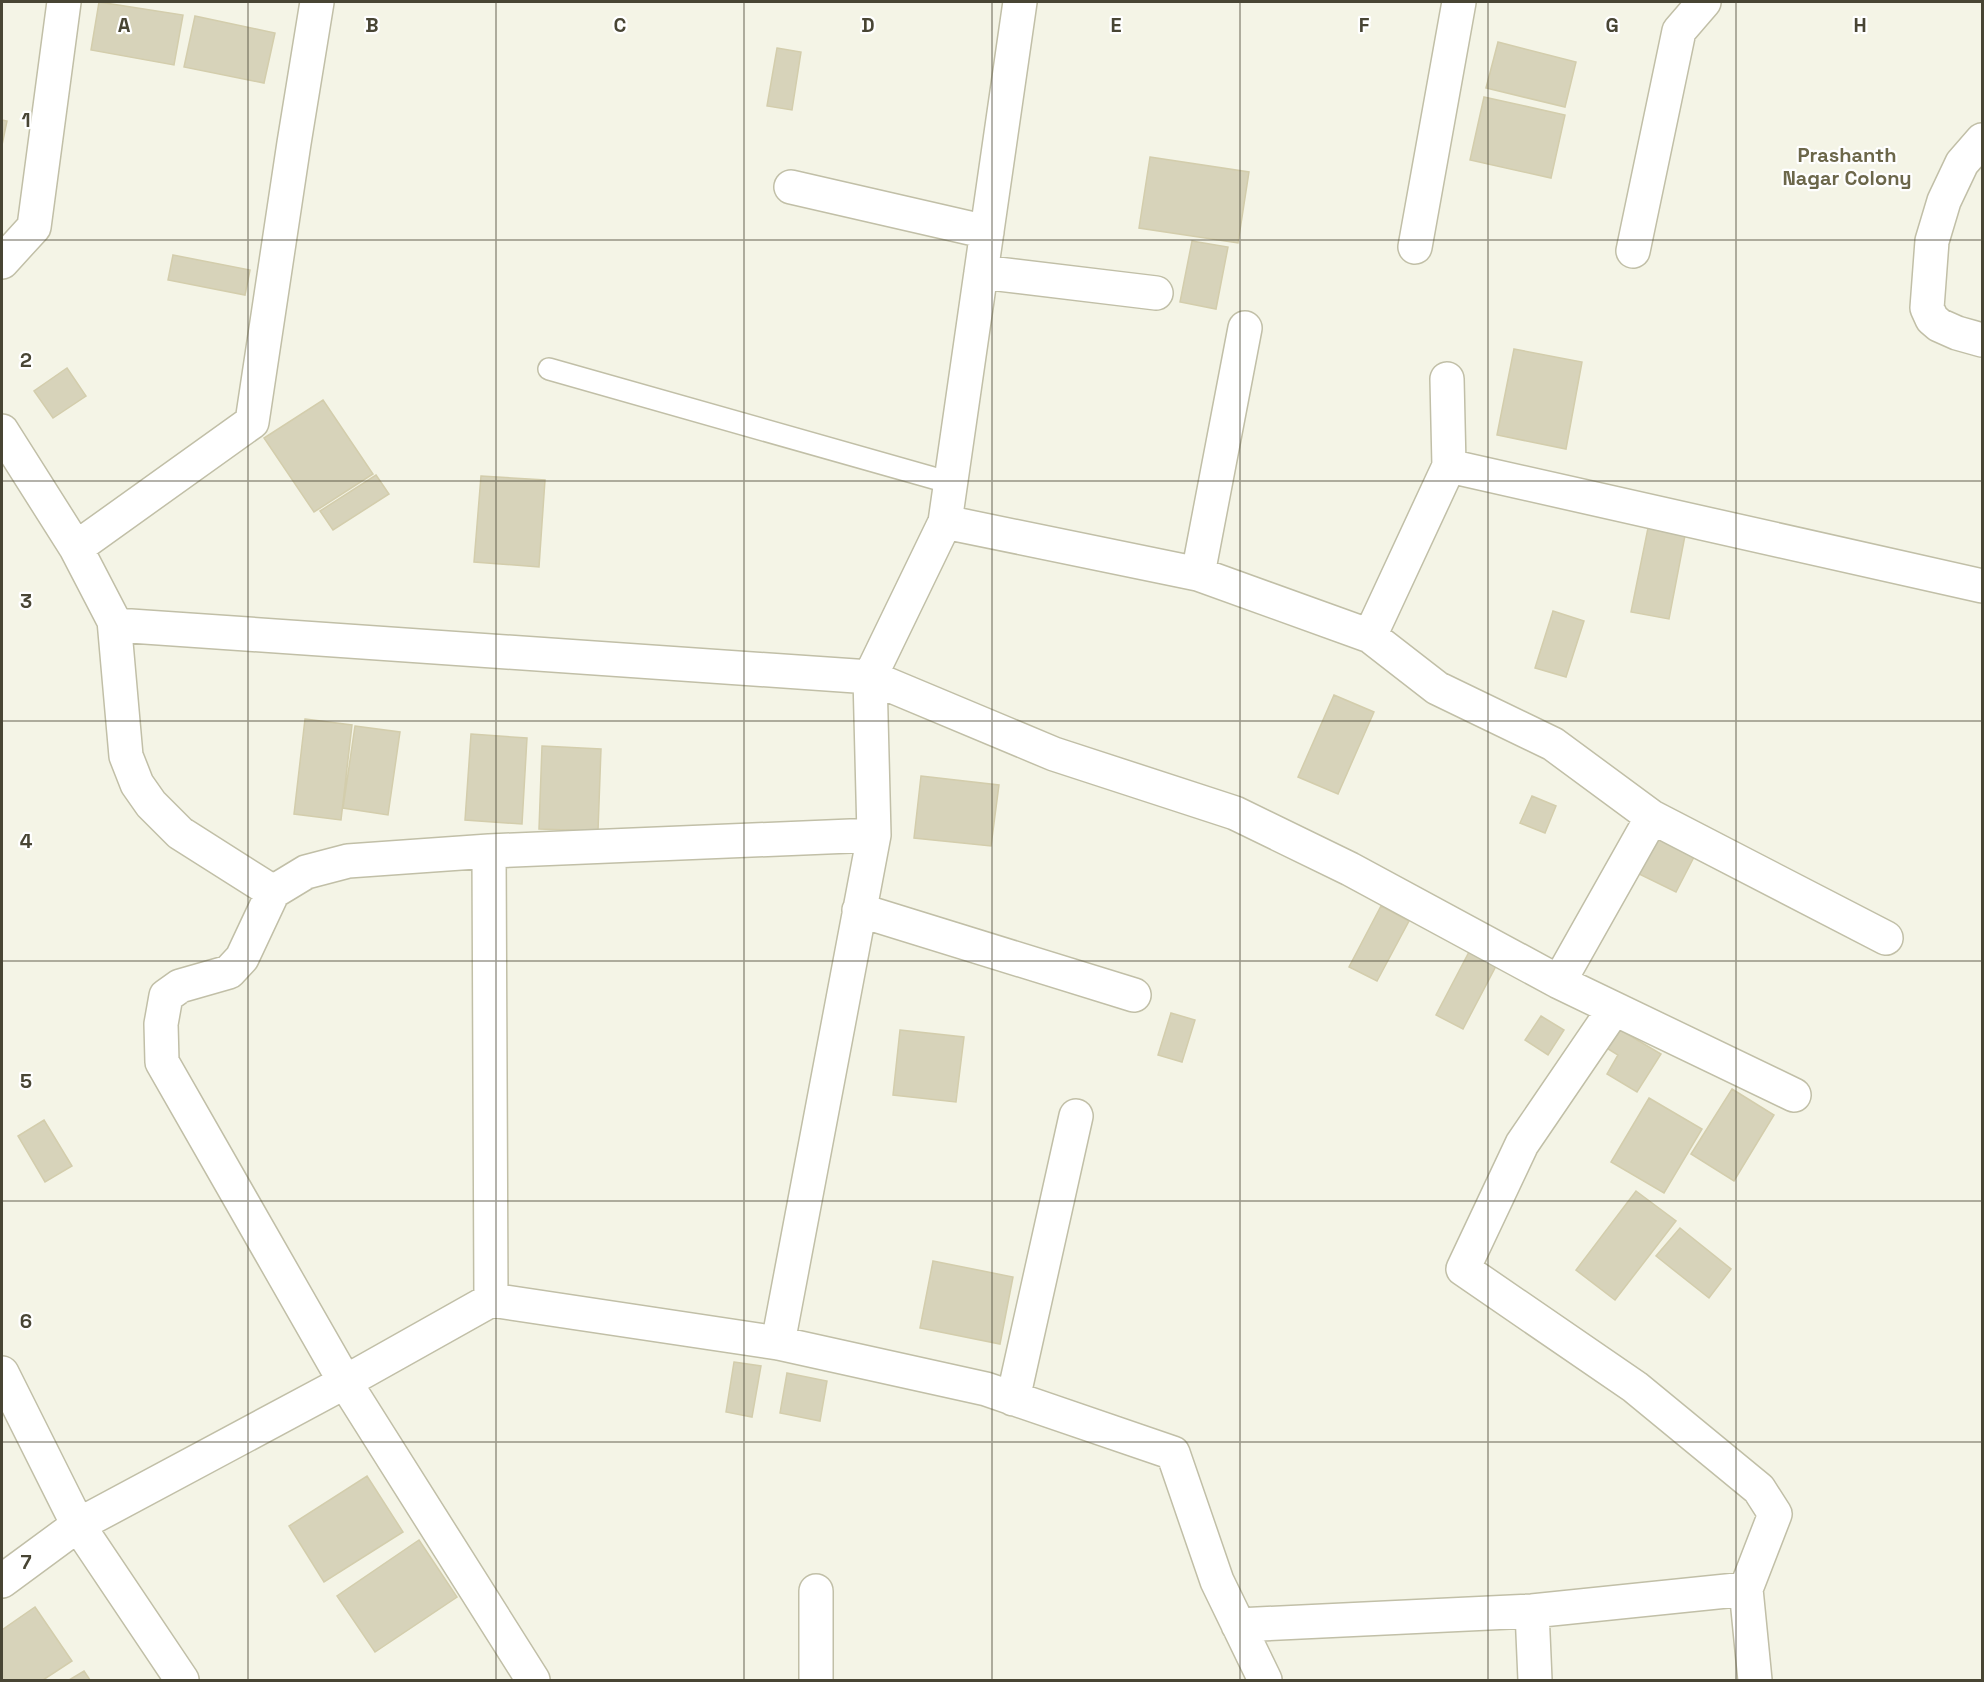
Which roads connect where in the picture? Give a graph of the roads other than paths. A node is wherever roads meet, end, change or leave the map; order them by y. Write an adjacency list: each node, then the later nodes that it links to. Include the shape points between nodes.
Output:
1 (64, 2): 11 (street, via 34,226)
2 (317, 2): 22 (street, via 252,422)
3 (1020, 2): 8 (street)
4 (1459, 2): 9 (street)
5 (1704, 2): 10 (street, via 1679,31)
6 (1983, 140): 15 (street, via 1962,163 1944,201 1932,241 1927,308 1939,325)
7 (791, 187): 8 (street)
8 (987, 232): 12 (street)
9 (1415, 247)
10 (1633, 251)
11 (2, 262)
12 (981, 272): 13 (street); 20 (street)
13 (1156, 293)
14 (1245, 328): 23 (street)
15 (1983, 340)
16 (549, 369): 20 (lane)
17 (1447, 379): 19 (street)
18 (2, 431): 22 (street)
19 (1449, 466): 24 (street); 26 (street)
20 (951, 483): 21 (street)
21 (945, 522): 23 (street); 27 (street)
22 (76, 548): 25 (street)
23 (1198, 574): 26 (street)
24 (1983, 586)
25 (114, 620): 27 (street, via 116,625); 31 (street, via 126,756 137,784 180,833)
26 (1370, 636): 28 (street, via 1437,687 1553,744)
27 (870, 677): 29 (street); 34 (street, via 1054,754 1234,813 1350,869)
28 (1652, 817): 33 (street); 34 (street)
29 (874, 835): 30 (street); 32 (street)
30 (489, 851): 31 (street, via 348,861 306,872); 39 (street)
31 (273, 892): 42 (street, via 242,958 229,972 180,986 166,996 161,1024 162,1062)
32 (860, 910): 35 (street); 40 (street)
33 (1886, 938)
34 (1559, 982): 36 (street)
35 (1134, 995)
36 (1614, 1009): 37 (street); 46 (street, via 1522,1144 1463,1269 1635,1387 1758,1489 1775,1514)
37 (1794, 1095)
38 (1076, 1116): 43 (street)
39 (491, 1300): 40 (street); 42 (street)
40 (778, 1343): 43 (street, via 986,1389)
41 (2, 1373): 44 (street)
42 (345, 1382): 44 (street); 51 (street)
43 (1013, 1399): 49 (street, via 1173,1453 1217,1581)
44 (78, 1525): 45 (street); 50 (street)
45 (2, 1581)
46 (1746, 1588): 48 (street); 55 (street)
47 (816, 1591): 52 (street)
48 (1532, 1611): 49 (street); 54 (street)
49 (1238, 1625): 53 (street)
50 (182, 1680)
51 (533, 1680)
52 (816, 1680)
53 (1264, 1680)
54 (1535, 1680)
55 (1755, 1680)

